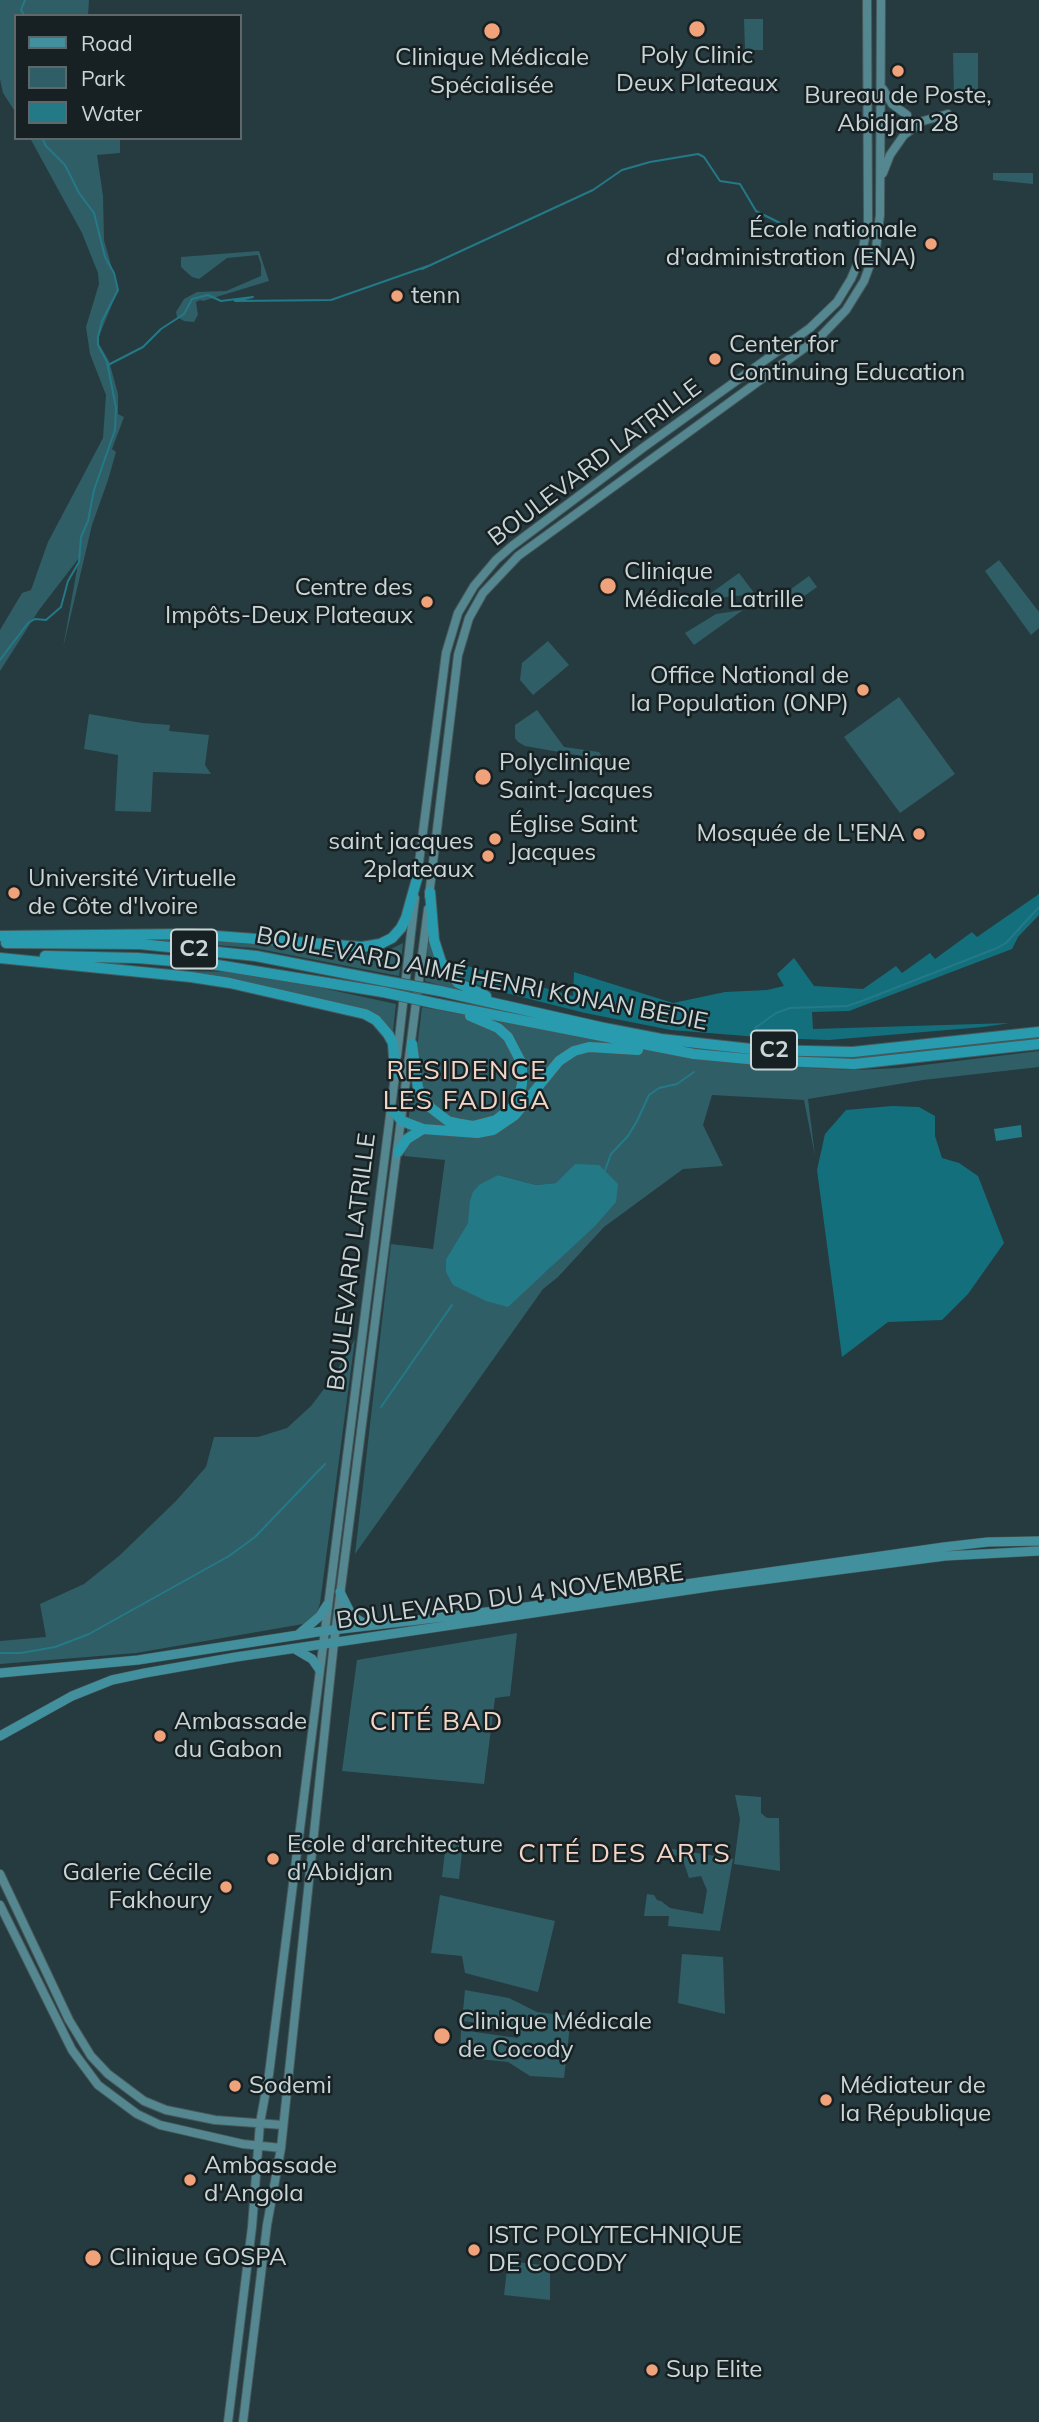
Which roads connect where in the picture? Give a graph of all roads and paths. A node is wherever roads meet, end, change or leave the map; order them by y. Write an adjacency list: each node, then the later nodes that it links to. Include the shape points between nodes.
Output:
1 (867, 0): 7 (main road, BOULEVARD LATRILLE, via 868,222 852,279 837,302 810,328 512,546 474,586 458,613 446,653)
2 (881, 0): 3 (main road)
3 (881, 84): 5 (main road, via 889,100); 6 (main road, BOULEVARD LATRILLE)
4 (948, 114): 6 (main road, via 923,121 904,135)
5 (907, 115)
6 (881, 179): 8 (main road, BOULEVARD LATRILLE, via 871,265 853,300 832,326 518,556 483,593 469,618 458,655)
7 (418, 875): 9 (highway, via 401,928 380,944 362,947 191,934); 19 (main road, BOULEVARD LATRILLE)
8 (430, 892): 14 (highway, via 433,940 447,971 458,983); 16 (main road, BOULEVARD LATRILLE)
9 (0, 936)
10 (0, 943): 12 (highway, BOULEVARD AIMÉ HENRI KONAN BEDIE / C2, via 140,944 256,956)
11 (0, 956): 12 (highway, BOULEVARD AIMÉ HENRI KONAN BEDIE / C2, via 198,962); 19 (highway, via 191,977 346,1008 383,1026 393,1043)
12 (384, 986): 13 (highway, BOULEVARD AIMÉ HENRI KONAN BEDIE / C2, bridge); 14 (highway, BOULEVARD AIMÉ HENRI KONAN BEDIE / C2, bridge, via 440,991)
13 (438, 1003): 16 (highway, via 498,1028 508,1037 523,1074 514,1106 486,1124 448,1121 430,1108 418,1088); 18 (highway, BOULEVARD AIMÉ HENRI KONAN BEDIE / C2)
14 (512, 1006): 15 (highway, BOULEVARD AIMÉ HENRI KONAN BEDIE / C2, via 661,1039 760,1050 853,1052)
15 (1039, 1032)
16 (412, 1044): 21 (main road, BOULEVARD LATRILLE)
17 (1039, 1044): 18 (highway, BOULEVARD AIMÉ HENRI KONAN BEDIE / C2, via 854,1064)
18 (683, 1052): 22 (highway, via 597,1047 574,1051 559,1061 515,1115 493,1130)
19 (395, 1073): 20 (main road, BOULEVARD LATRILLE)
20 (392, 1110): 21 (highway); 23 (main road, BOULEVARD LATRILLE)
21 (402, 1121): 22 (highway); 24 (main road, BOULEVARD LATRILLE)
22 (423, 1129): 24 (highway, via 407,1139)
23 (388, 1140): 24 (main road, via 394,1142); 28 (main road, BOULEVARD LATRILLE)
24 (397, 1155): 27 (main road, BOULEVARD LATRILLE)
25 (1039, 1541): 29 (main road, BOULEVARD DU 4 NOVEMBRE, via 944,1546)
26 (1039, 1551): 33 (main road, BOULEVARD DU 4 NOVEMBRE, via 898,1562)
27 (340, 1592): 29 (main road, via 352,1616); 30 (main road, BOULEVARD LATRILLE)
28 (327, 1605): 31 (main road, BOULEVARD LATRILLE); 32 (main road)
29 (369, 1626): 30 (main road, BOULEVARD DU 4 NOVEMBRE)
30 (336, 1629): 31 (main road, BOULEVARD DU 4 NOVEMBRE); 33 (main road, BOULEVARD LATRILLE)
31 (324, 1631): 32 (main road, BOULEVARD DU 4 NOVEMBRE); 34 (main road, BOULEVARD LATRILLE)
32 (298, 1635): 37 (main road, BOULEVARD DU 4 NOVEMBRE, via 128,1661)
33 (334, 1642): 34 (main road, BOULEVARD DU 4 NOVEMBRE); 39 (main road, BOULEVARD LATRILLE)
34 (323, 1644): 35 (main road, BOULEVARD DU 4 NOVEMBRE); 36 (main road, BOULEVARD LATRILLE)
35 (293, 1649): 36 (main road, via 312,1659); 40 (main road, BOULEVARD DU 4 NOVEMBRE, via 112,1681 72,1696)
36 (319, 1670): 38 (main road, BOULEVARD LATRILLE)
37 (0, 1673)
38 (317, 1693): 39 (main road); 43 (main road, BOULEVARD LATRILLE)
39 (329, 1694): 44 (main road, BOULEVARD LATRILLE)
40 (0, 1736)
41 (0, 1874): 43 (main road, via 69,2020 108,2074 125,2089 166,2110)
42 (0, 1905): 45 (main road, via 72,2050 98,2085 160,2125)
43 (260, 2123): 44 (main road); 45 (main road, BOULEVARD LATRILLE)
44 (283, 2125): 46 (main road, BOULEVARD LATRILLE)
45 (257, 2146): 46 (main road); 47 (main road, BOULEVARD LATRILLE)
46 (281, 2148): 48 (main road, BOULEVARD LATRILLE)
47 (229, 2422)
48 (243, 2422)

